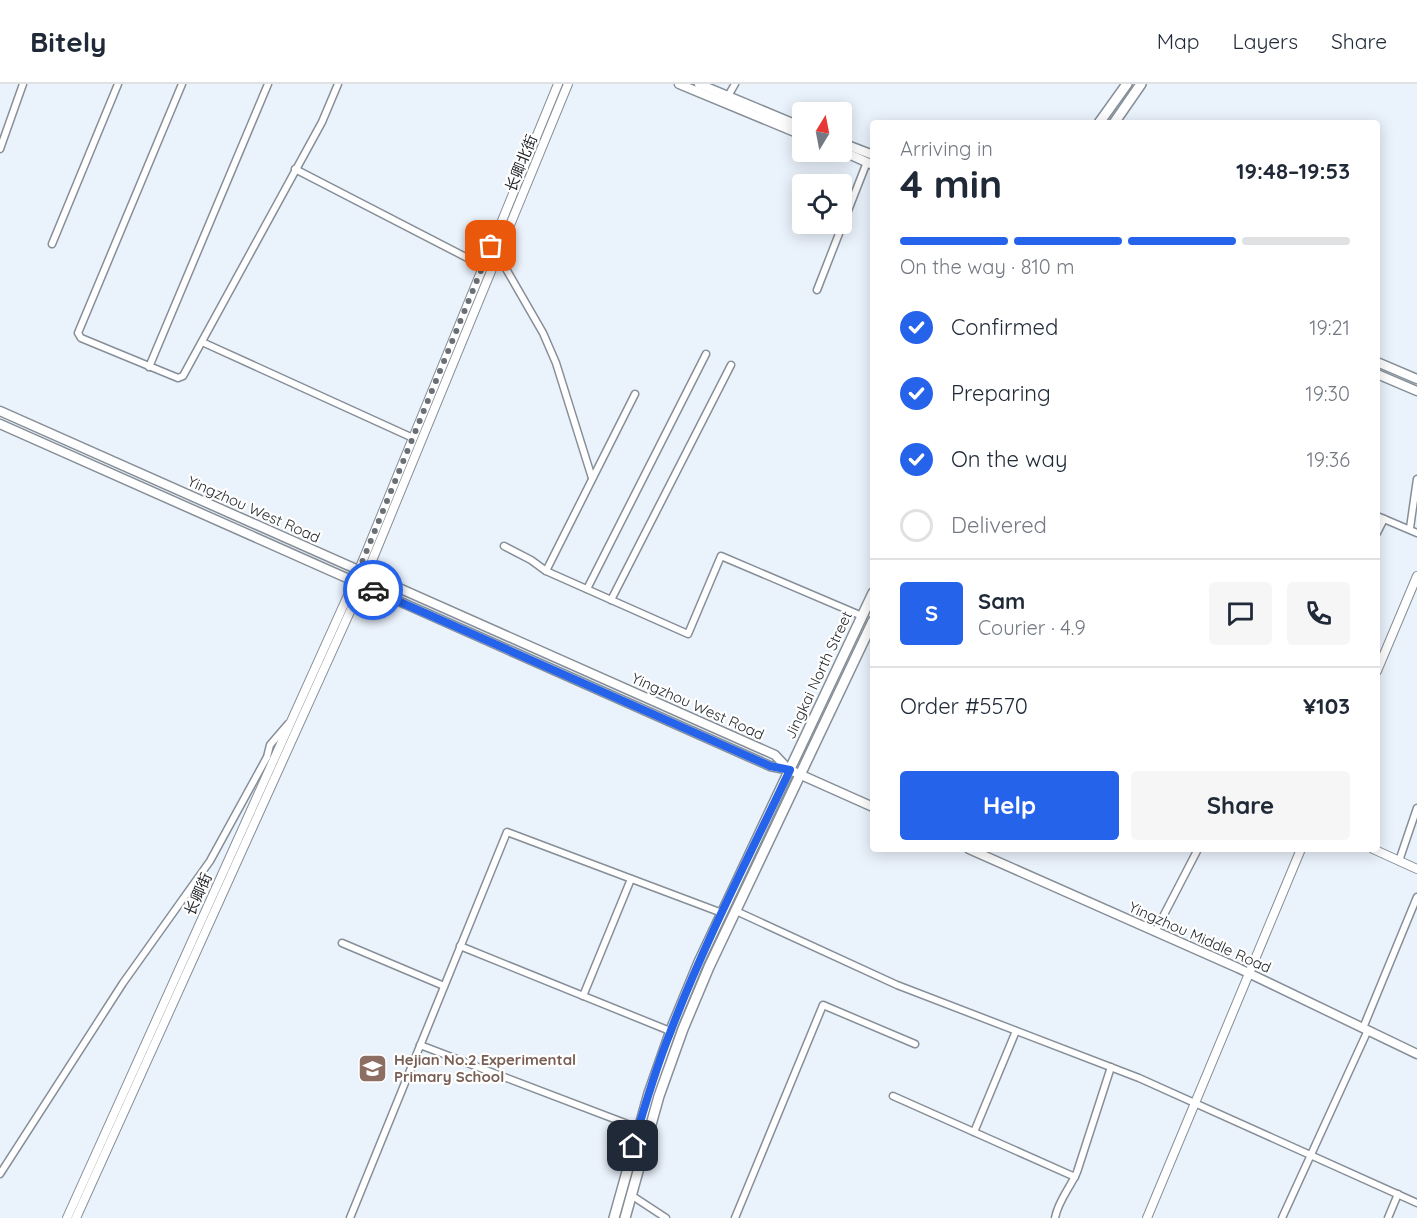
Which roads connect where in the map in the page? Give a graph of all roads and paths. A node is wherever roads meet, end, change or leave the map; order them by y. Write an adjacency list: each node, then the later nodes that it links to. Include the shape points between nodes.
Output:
1 (23, 84): 18 (street)
2 (118, 84): 25 (street)
3 (182, 84): 33 (street, via 78,333 81,338)
4 (268, 84): 33 (street)
5 (338, 84): 24 (street)
6 (558, 84): 27 (street, 长卿北街)
7 (568, 84): 26 (street, 长卿北街)
8 (679, 84): 17 (main road)
9 (699, 84): 13 (main road)
10 (735, 84): 13 (street)
11 (1127, 84): 14 (main road)
12 (1142, 84): 15 (main road)
13 (728, 96): 16 (main road)
14 (1101, 120)
15 (1116, 120)
16 (792, 123)
17 (792, 131)
18 (0, 149)
19 (852, 149): 21 (main road)
20 (852, 155): 22 (main road)
21 (870, 160)
22 (870, 161)
23 (870, 163): 28 (street)
24 (295, 169): 27 (street); 29 (street)
25 (52, 244)
26 (498, 255): 41 (street, via 543,333); 48 (street, 长卿北街)
27 (483, 266): 40 (street, 长卿北街)
28 (817, 290)
29 (202, 342): 33 (street, via 183,376 178,378); 40 (street)
30 (706, 354): 51 (street)
31 (1380, 363): 35 (main road)
32 (731, 365): 53 (street)
33 (149, 367)
34 (1380, 375): 36 (main road)
35 (1417, 379)
36 (1417, 391)
37 (635, 394): 41 (street)
38 (0, 411): 48 (main road, Yingzhou West Road)
39 (0, 424): 50 (main road, Yingzhou West Road)
40 (413, 438): 48 (street, 长卿北街)
41 (592, 478): 47 (street)
42 (1417, 479): 44 (street)
43 (1380, 517): 45 (street)
44 (1410, 528)
45 (1417, 533)
46 (504, 546): 47 (street)
47 (546, 571): 51 (street)
48 (363, 572): 50 (street, 长卿北街); 58 (main road, Yingzhou West Road, via 775,755)
49 (1417, 576): 56 (street)
50 (358, 583): 57 (street, 长卿街); 58 (main road, Yingzhou West Road, via 770,766); 96 (street, 长卿街)
51 (587, 589): 53 (street)
52 (870, 599): 54 (main road, Jingkai North Street)
53 (612, 600): 54 (street, via 688,634 721,556)
54 (862, 616): 58 (main road, Jingkai North Street)
55 (870, 627): 59 (main road, Jingkai North Street)
56 (1380, 663)
57 (292, 719): 90 (street, via 270,745 210,861 123,983); 95 (street, 长卿街)
58 (790, 770): 59 (main road); 71 (main road, Jingkai North Street)
59 (800, 774): 60 (main road); 70 (main road, Jingkai North Street)
60 (870, 806)
61 (1417, 808): 66 (street)
62 (976, 852): 72 (main road, Yingzhou Middle Road)
63 (1196, 852): 72 (street)
64 (1300, 852): 75 (street)
65 (1380, 852): 66 (street)
66 (1399, 861): 67 (street)
67 (1417, 868)
68 (631, 879): 71 (street); 74 (street, via 507,832); 77 (street)
69 (1417, 897): 78 (street)
70 (736, 911): 80 (street, via 862,970); 92 (main road, Jingkai North Street, via 671,1059)
71 (722, 914): 79 (main road, Jingkai North Street)
72 (1155, 932): 75 (main road, Yingzhou Middle Road)
73 (342, 943): 76 (street)
74 (460, 946): 76 (street); 77 (street)
75 (1248, 973): 78 (main road, Yingzhou Middle Road); 86 (street)
76 (444, 986): 82 (street)
77 (583, 996): 79 (street)
78 (1365, 1029): 83 (main road, Yingzhou Middle Road); 89 (street)
79 (670, 1031): 87 (main road, Jingkai North Street)
80 (1016, 1031): 84 (street); 88 (street)
81 (915, 1044): 101 (street, via 823,1005)
82 (420, 1045): 87 (street); 97 (street)
83 (1417, 1054)
84 (1111, 1067): 86 (street); 91 (street)
85 (893, 1096): 88 (street)
86 (1195, 1103): 89 (street); 103 (street)
87 (638, 1128): 98 (main road, Jingkai North Street)
88 (974, 1132): 91 (street)
89 (1311, 1155): 93 (street); 104 (street)
90 (0, 1174)
91 (1075, 1177): 102 (street)
92 (631, 1194): 99 (main road, Jingkai North Street); 100 (street)
93 (1398, 1194): 94 (street); 105 (street)
94 (1417, 1203)
95 (67, 1218)
96 (76, 1218)
97 (350, 1218)
98 (614, 1218)
99 (625, 1218)
100 (666, 1218)
101 (735, 1218)
102 (1055, 1218)
103 (1147, 1218)
104 (1282, 1218)
105 (1388, 1218)

